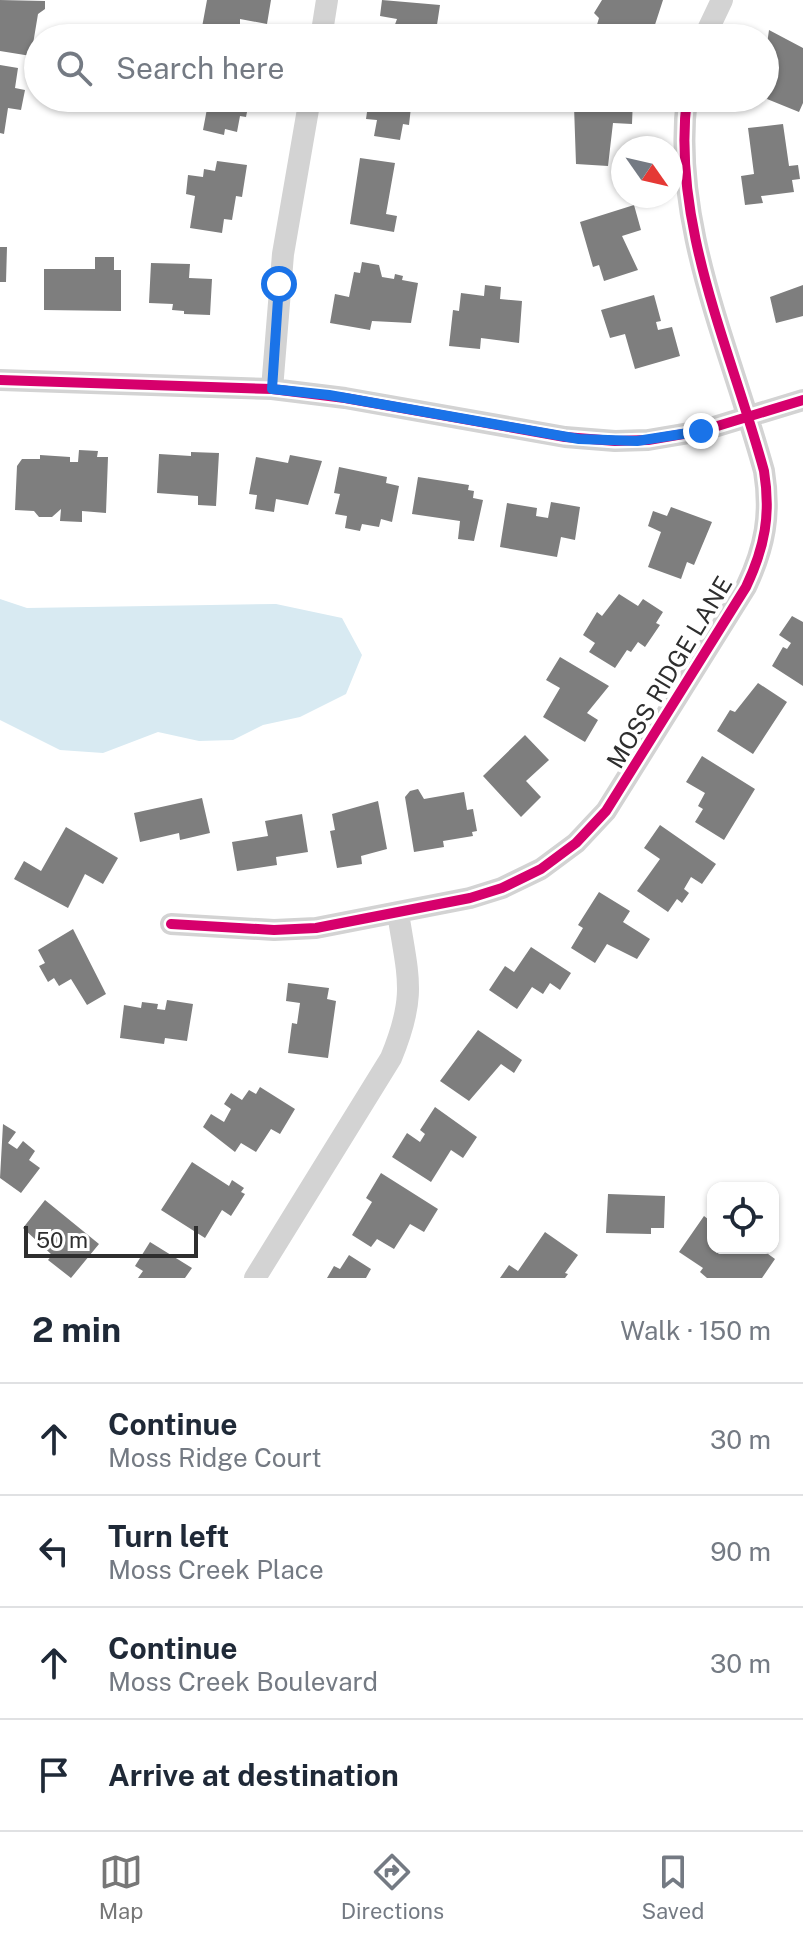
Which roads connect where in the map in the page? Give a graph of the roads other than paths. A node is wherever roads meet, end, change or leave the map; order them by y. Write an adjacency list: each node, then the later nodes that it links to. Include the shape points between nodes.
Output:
1 (327, 0): 3 (street)
2 (722, 0): 4 (street)
3 (323, 24)
4 (711, 24)
5 (308, 112): 8 (street, via 283,254)
6 (686, 112): 10 (street, MOSS RIDGE LANE, via 682,145 688,210)
7 (0, 380): 8 (street)
8 (272, 389): 10 (street, via 585,439 669,437)
9 (803, 400): 10 (street)
10 (749, 416): 11 (street, MOSS RIDGE LANE, via 768,492 760,557 606,811 541,869 502,888)
11 (398, 913): 12 (street, MOSS RIDGE LANE, via 295,930); 13 (street, via 409,980 406,1025 391,1058)
12 (171, 924)
13 (255, 1278)

